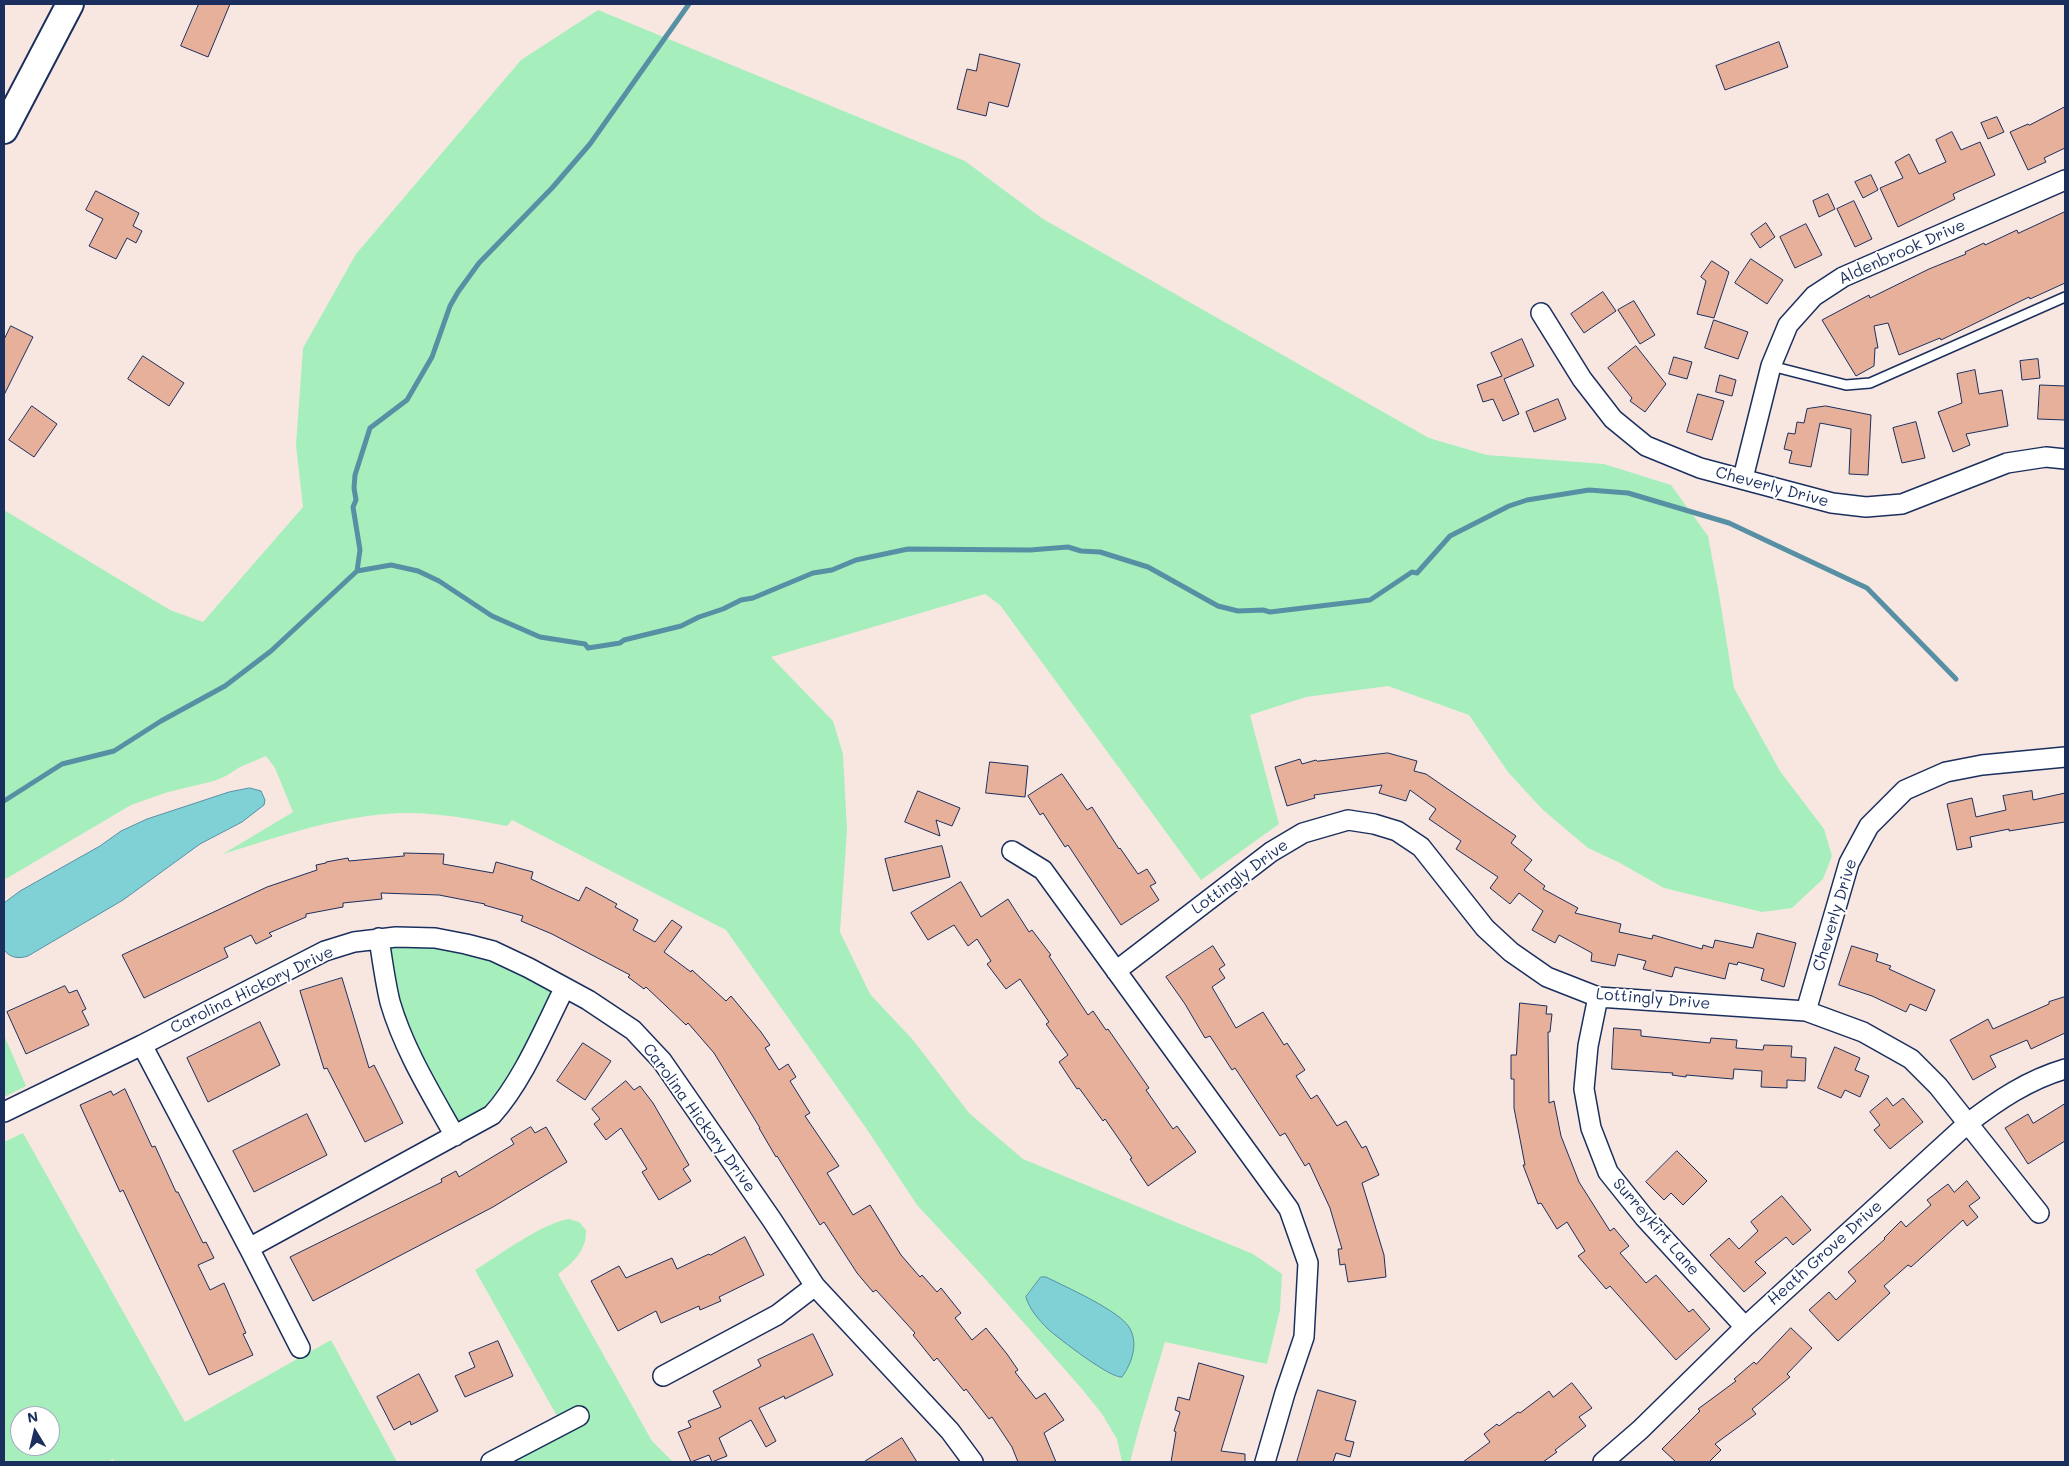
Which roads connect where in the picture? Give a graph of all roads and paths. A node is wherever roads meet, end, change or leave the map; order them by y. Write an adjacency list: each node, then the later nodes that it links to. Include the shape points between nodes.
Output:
1 (70, 4): 2 (main road)
2 (4, 130)
3 (2065, 180): 6 (street, Aldenbrook Drive, via 1842,276 1814,296 1788,325)
4 (2065, 297): 6 (lane, via 1870,384 1846,385)
5 (1541, 313): 8 (street, Cheverly Drive, via 1582,380 1613,419 1646,446 1700,468)
6 (1771, 366): 8 (street, Aldenbrook Drive)
7 (2065, 459): 8 (street, Cheverly Drive, via 2046,456 2007,463 1902,504 1866,507 1832,503)
8 (1743, 478)
9 (2065, 757): 15 (street, Cheverly Drive, via 1946,772 1905,790 1869,826 1849,863)
10 (1012, 851): 12 (street, via 1043,870)
11 (379, 938): 13 (street, Carolina Hickory Drive, via 435,938 484,949 529,968); 16 (street, Carolina Hickory Drive, via 324,951); 20 (street, via 390,1002 403,1039)
12 (1116, 971): 14 (street, Lottingly Drive, via 1271,852 1303,833 1348,820 1397,831 1421,847 1485,928 1511,952 1547,977); 30 (street, via 1289,1208 1308,1263 1304,1337)
13 (564, 988): 20 (street, via 542,1034 498,1109 486,1120); 23 (street, Carolina Hickory Drive, via 633,1030 662,1061)
14 (1598, 996): 15 (street, Lottingly Drive); 24 (street, Surreykirt Lane, via 1584,1089 1591,1128 1608,1172 1644,1217)
15 (1806, 1011): 19 (street, Lottingly Drive, via 1863,1032 1911,1059 1938,1086)
16 (142, 1045): 18 (street, Carolina Hickory Drive); 22 (street)
17 (2065, 1069): 19 (street, Heath Grove Drive, via 2044,1075 2006,1095)
18 (4, 1112)
19 (1967, 1124): 21 (street, Lottingly Drive); 24 (street, Heath Grove Drive)
20 (455, 1136): 22 (street)
21 (2039, 1213)
22 (248, 1248): 25 (street)
23 (815, 1286): 26 (street, via 763,1323); 29 (street, Carolina Hickory Drive, via 950,1431)
24 (1744, 1327): 31 (street, Heath Grove Drive)
25 (300, 1348)
26 (663, 1376)
27 (579, 1416): 28 (street)
28 (491, 1462)
29 (973, 1462)
30 (1265, 1462)
31 (1603, 1462)

